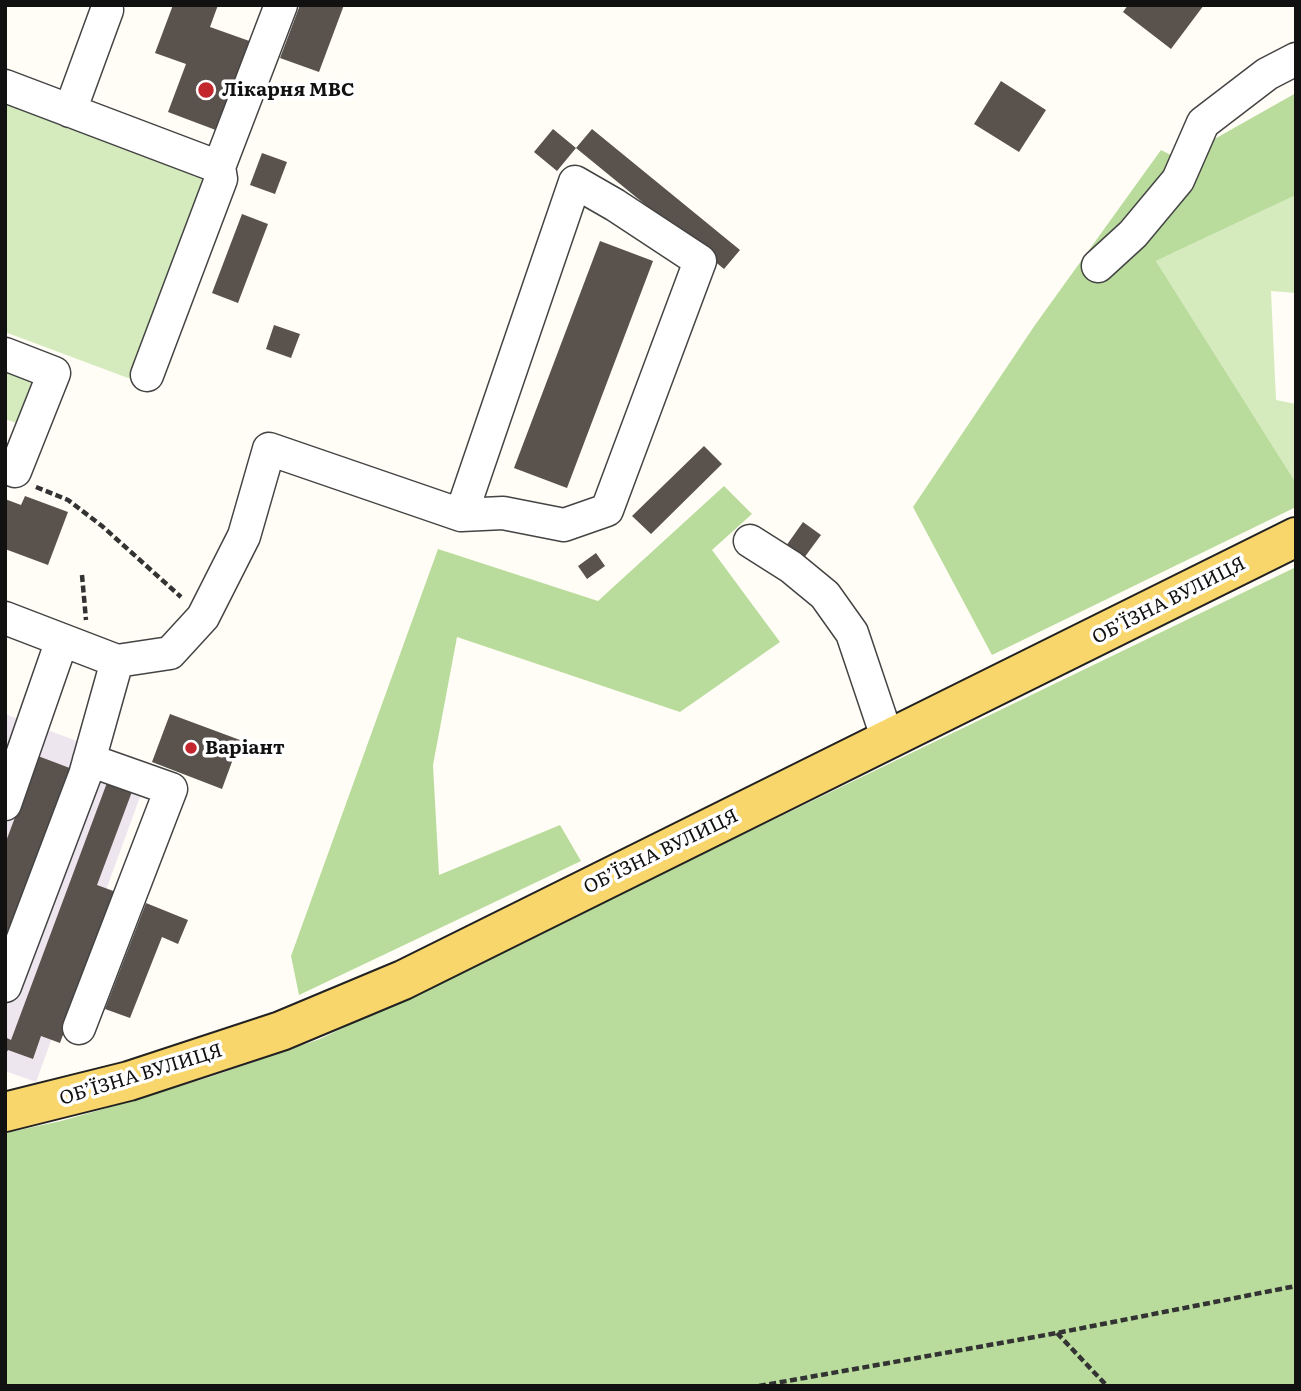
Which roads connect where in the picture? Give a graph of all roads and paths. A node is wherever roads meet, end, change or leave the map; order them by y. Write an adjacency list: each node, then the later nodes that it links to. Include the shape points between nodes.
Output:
1 (281, 5): 6 (street)
2 (107, 10): 5 (street)
3 (1296, 59): 7 (street, via 1267,74 1203,123 1178,180 1133,234)
4 (5, 86): 5 (street)
5 (70, 111): 6 (street)
6 (219, 167): 9 (street, via 221,179)
7 (1098, 266)
8 (5, 354): 10 (street, via 54,373)
9 (147, 375)
10 (10, 469): 15 (path, via 68,500 102,526)
11 (461, 515): 11 (street, via 503,513 564,525 607,510 700,261 575,182); 15 (street, via 269,449 244,536)
12 (1296, 537): 18 (main road, ОБ’ЇЗНА ВУЛИЦЯ)
13 (750, 541): 18 (street, via 791,566 825,595 852,633)
14 (82, 575): 17 (path)
15 (203, 617): 17 (street, via 170,653)
16 (5, 618): 17 (street)
17 (89, 650): 19 (street); 20 (street)
18 (888, 740): 23 (main road, ОБ’ЇЗНА ВУЛИЦЯ, via 403,980 281,1031 129,1081)
19 (89, 761): 21 (street); 22 (street, via 171,789)
20 (5, 804)
21 (5, 986)
22 (79, 1028)
23 (5, 1112)
24 (1296, 1286): 25 (path)
25 (1056, 1333): 26 (path); 27 (path)
26 (759, 1386)
27 (1107, 1386)

